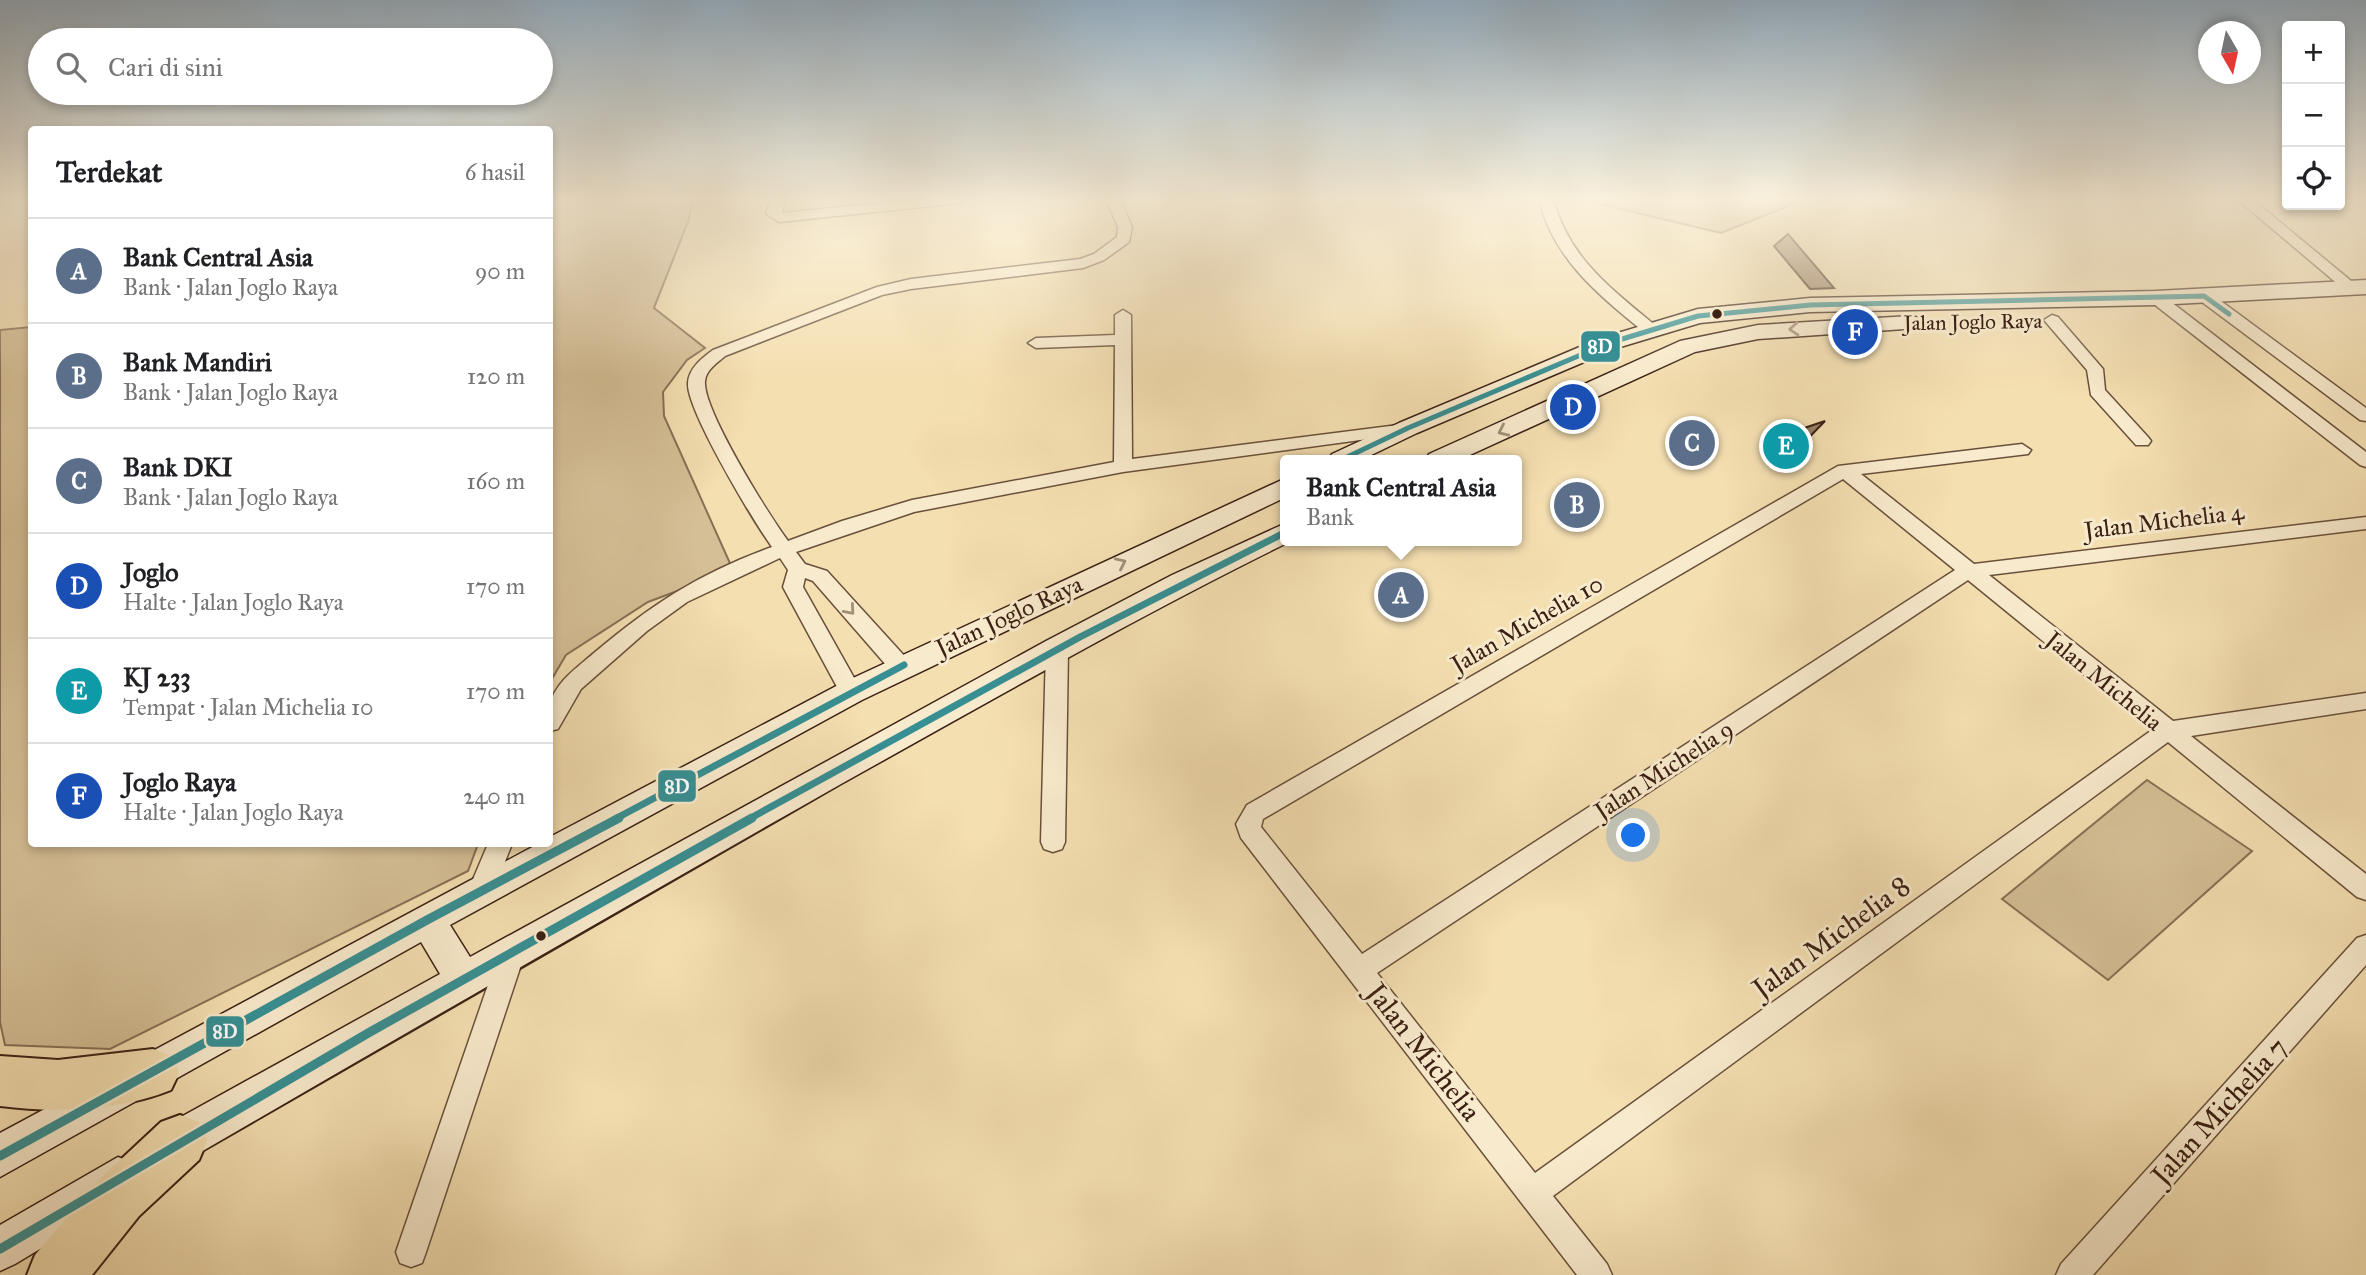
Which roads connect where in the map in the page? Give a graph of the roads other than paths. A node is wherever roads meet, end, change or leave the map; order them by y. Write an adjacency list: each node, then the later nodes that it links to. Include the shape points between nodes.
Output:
1 (1095, 258): 29 (street, via 877,292 719,353 703,365 695,376 701,407)
2 (1574, 258): 12 (street)
3 (2321, 258): 4 (street)
4 (2359, 288): 5 (main road, Jalan Joglo Raya)
5 (2204, 296): 6 (main road, Jalan Joglo Raya); 8 (street)
6 (2157, 298): 10 (street); 12 (main road, Jalan Joglo Raya, via 1810,305 1698,316)
7 (2366, 306): 8 (main road, Jalan Joglo Raya)
8 (2229, 314): 10 (main road, Jalan Joglo Raya); 17 (street)
9 (1123, 315): 13 (street)
10 (2180, 317): 11 (main road, Jalan Joglo Raya); 23 (street)
11 (2052, 320): 16 (main road, Jalan Joglo Raya, one-way to 16, via 1758,332 1688,346); 19 (street, via 2095,369 2097,391)
12 (1650, 329): 15 (main road, Jalan Joglo Raya)
13 (1123, 340): 14 (street); 24 (street)
14 (1036, 343)
15 (1609, 344): 16 (main road); 18 (main road, Jalan Joglo Raya)
16 (1644, 365): 22 (main road, Jalan Joglo Raya, one-way to 22)
17 (2366, 416)
18 (1408, 428): 21 (main road, Jalan Joglo Raya); 24 (street)
19 (2142, 441)
20 (2022, 450): 25 (street)
21 (1351, 455)
22 (1449, 455)
23 (2366, 461)
24 (1123, 466): 29 (street, via 912,506)
25 (1844, 470): 31 (street, Jalan Michelia); 38 (street, Jalan Michelia 10, via 1255,812 1248,824)
26 (1280, 489): 33 (main road, Jalan Joglo Raya, one-way to 26)
27 (2366, 523): 31 (street, Jalan Michelia 4)
28 (1280, 535): 32 (main road, Jalan Joglo Raya)
29 (784, 550): 30 (street); 36 (street, via 680,597 640,626 573,683)
30 (798, 569): 33 (street, one-way to 33, via 820,576); 34 (street, via 793,587)
31 (1968, 571): 37 (street, Jalan Michelia); 46 (street, Jalan Michelia 9)
32 (1057, 649): 39 (street); 45 (main road, Jalan Joglo Raya)
33 (901, 667): 34 (main road, Jalan Joglo Raya)
34 (851, 692): 42 (main road, Jalan Joglo Raya)
35 (2366, 701): 37 (street)
36 (553, 718)
37 (2167, 731): 41 (street, Jalan Michelia); 52 (street, Jalan Michelia 8)
38 (1250, 831): 46 (street, Jalan Michelia)
39 (1053, 842)
40 (499, 847): 42 (street)
41 (2366, 889)
42 (481, 891): 43 (main road, Jalan Joglo Raya)
43 (427, 920): 47 (main road); 48 (main road, Jalan Joglo Raya)
44 (2366, 946): 57 (street, Jalan Michelia 7)
45 (512, 953): 47 (main road, Jalan Joglo Raya); 54 (street)
46 (1360, 970): 52 (street, Jalan Michelia)
47 (464, 981): 50 (main road, Jalan Joglo Raya)
48 (153, 1073): 49 (highway, via 89,1084 29,1086); 51 (main road, Jalan Joglo Raya)
49 (0, 1081)
50 (180, 1141): 53 (main road, Jalan Joglo Raya); 55 (highway, via 120,1196)
51 (0, 1156)
52 (1532, 1193): 56 (street, Jalan Michelia)
53 (0, 1249)
54 (411, 1252)
55 (55, 1275)
56 (1596, 1275)
57 (2072, 1275)

